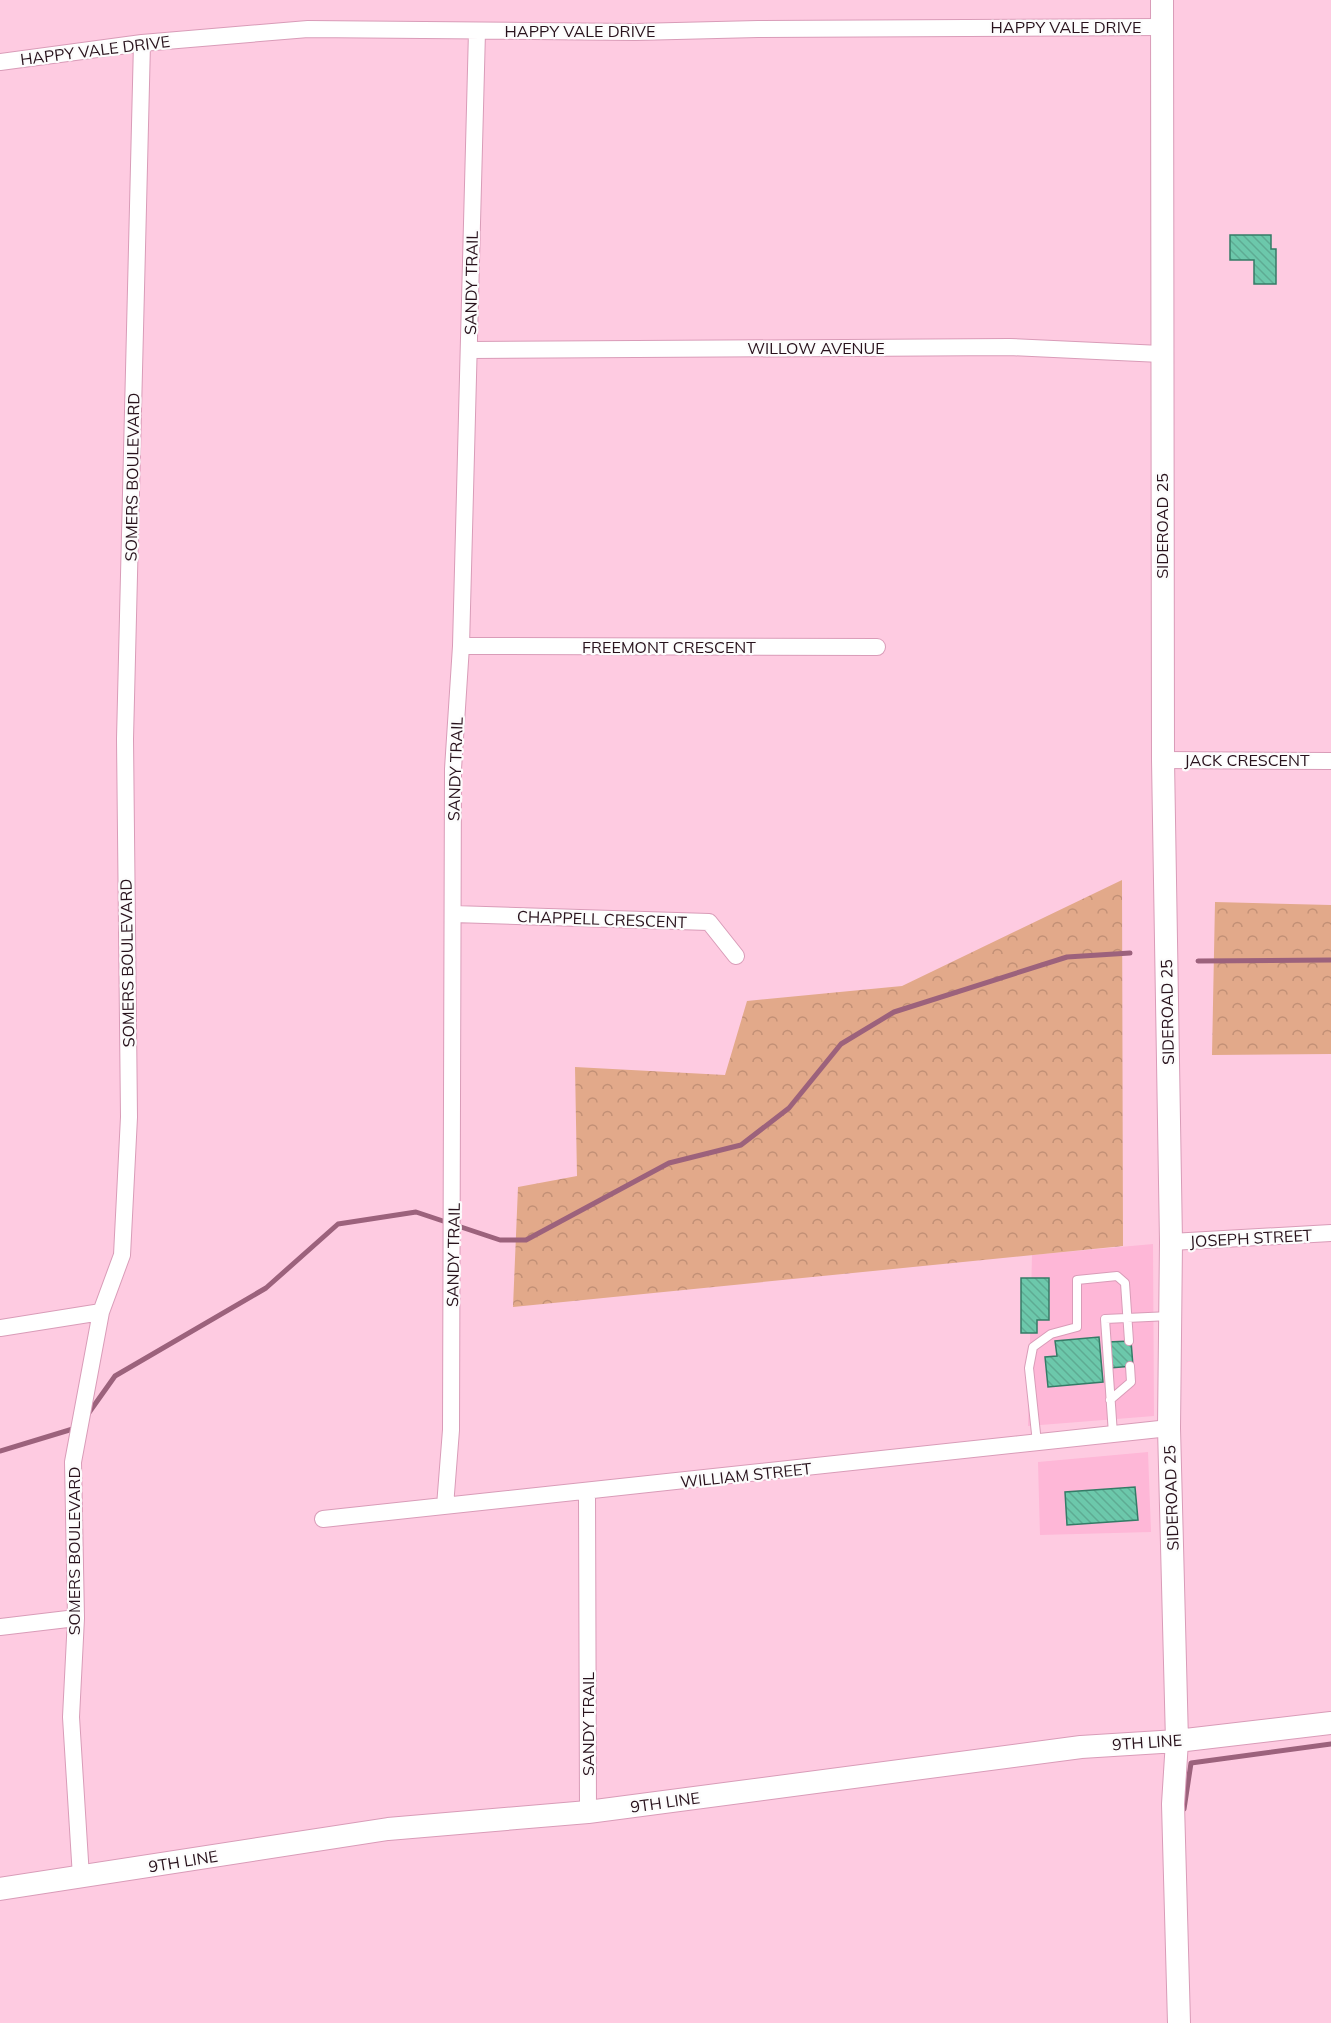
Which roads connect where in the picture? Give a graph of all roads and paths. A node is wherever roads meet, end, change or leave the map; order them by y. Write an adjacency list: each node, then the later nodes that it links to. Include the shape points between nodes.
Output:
1 (1162, 0): 2 (main road, SIDEROAD 25)
2 (1161, 27): 3 (street, HAPPY VALE DRIVE); 7 (main road, SIDEROAD 25)
3 (477, 31): 4 (street, HAPPY VALE DRIVE, via 308,29); 6 (street, SANDY TRAIL)
4 (142, 43): 5 (street, HAPPY VALE DRIVE); 16 (street, SOMERS BOULEVARD, via 125,739 129,1117 122,1255)
5 (0, 62)
6 (470, 350): 7 (street, WILLOW AVENUE, via 1010,347); 8 (street, SANDY TRAIL)
7 (1161, 354): 10 (main road, SIDEROAD 25)
8 (461, 646): 9 (street, FREEMONT CRESCENT); 12 (street, SANDY TRAIL, via 453,769)
9 (877, 647)
10 (1163, 760): 11 (street, JACK CRESCENT); 15 (main road, SIDEROAD 25)
11 (1331, 761)
12 (453, 914): 13 (street, CHAPPELL CRESCENT, via 709,922); 27 (street, SANDY TRAIL, via 451,1430)
13 (736, 956)
14 (1331, 1233): 15 (street, JOSEPH STREET)
15 (1171, 1242): 17 (main road, SIDEROAD 25)
16 (101, 1312): 19 (street); 29 (street, SOMERS BOULEVARD, via 73,1462)
17 (1170, 1316): 18 (lane); 23 (main road, SIDEROAD 25)
18 (1128, 1317): 20 (lane); 22 (lane, via 1105,1318); 25 (lane, via 1125,1283 1117,1276 1077,1280 1077,1327 1051,1334 1034,1347 1029,1368)
19 (0, 1328)
20 (1129, 1341)
21 (1130, 1366): 22 (lane, via 1131,1382)
22 (1110, 1400): 24 (lane)
23 (1169, 1428): 24 (street, WILLIAM STREET); 32 (main road, SIDEROAD 25)
24 (1113, 1434): 25 (street, WILLIAM STREET)
25 (1037, 1443): 26 (street, WILLIAM STREET)
26 (587, 1492): 27 (street, WILLIAM STREET); 33 (street, SANDY TRAIL)
27 (445, 1506): 28 (street, WILLIAM STREET)
28 (323, 1519)
29 (76, 1618): 30 (street); 34 (street, SOMERS BOULEVARD, via 70,1717)
30 (0, 1627)
31 (1331, 1723): 32 (main road, 9TH LINE)
32 (1177, 1741): 33 (main road, 9TH LINE, via 1082,1747); 36 (main road, SIDEROAD 25, via 1173,1804)
33 (588, 1812): 34 (main road, 9TH LINE, via 388,1829)
34 (81, 1877): 35 (main road, 9TH LINE)
35 (0, 1889)
36 (1179, 2023)

